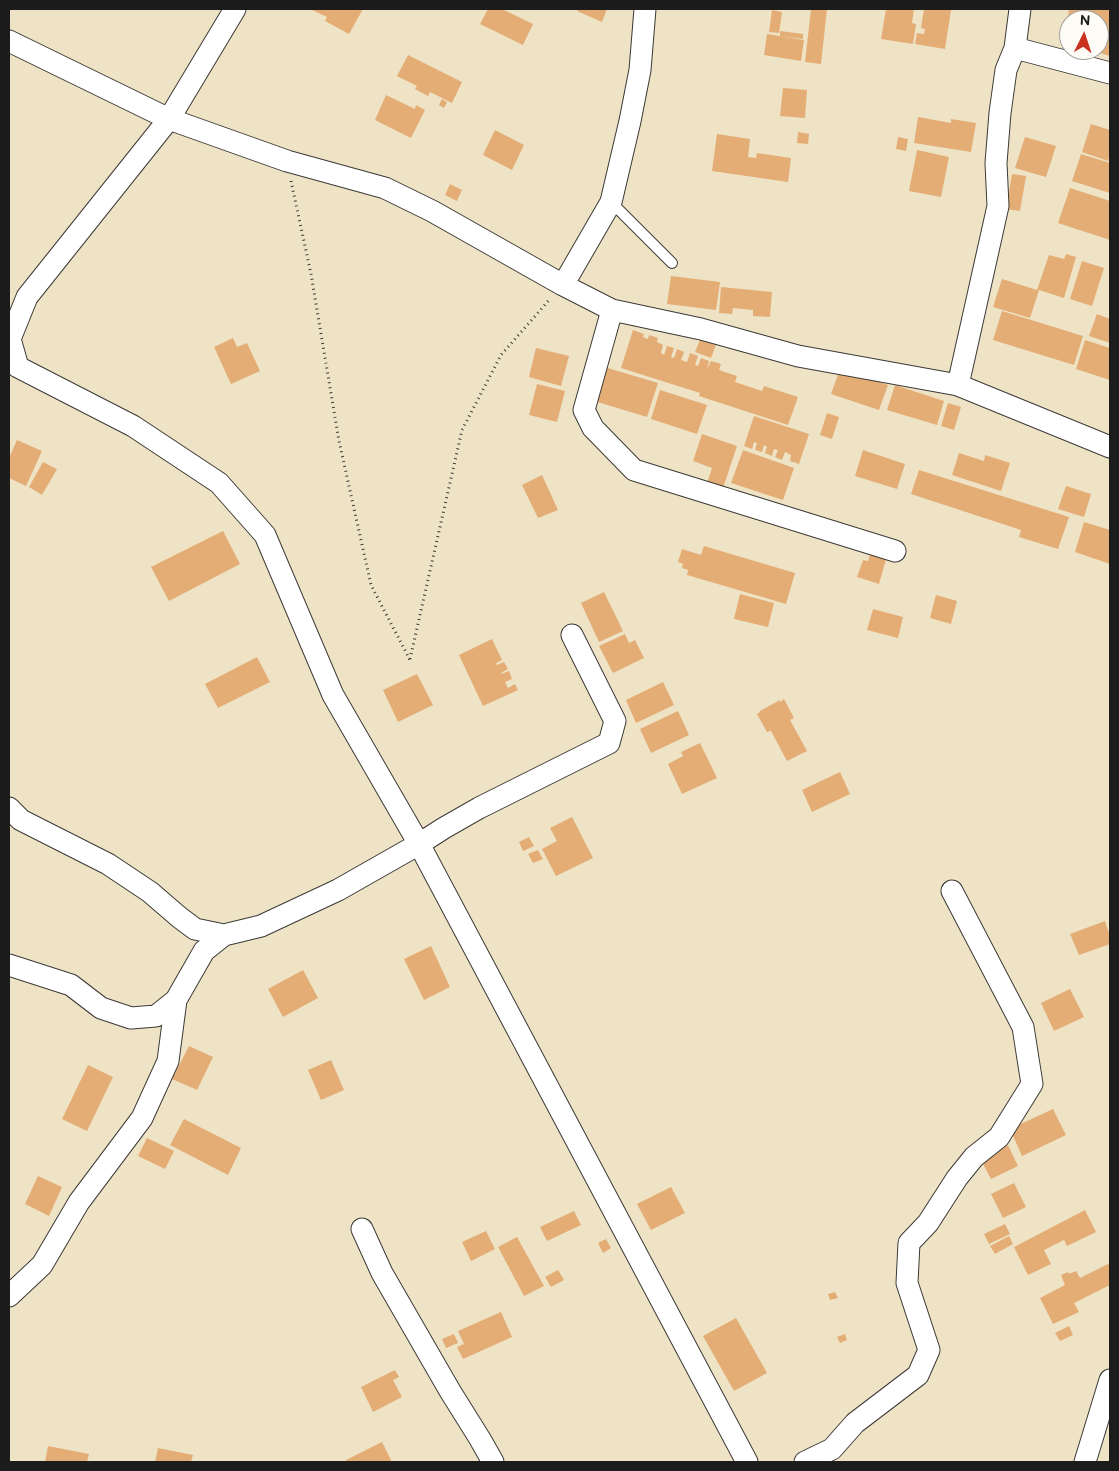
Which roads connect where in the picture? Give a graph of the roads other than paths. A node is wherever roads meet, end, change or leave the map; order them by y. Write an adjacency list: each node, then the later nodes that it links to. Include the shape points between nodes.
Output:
1 (235, 9): 7 (street)
2 (645, 9): 8 (street, via 640,70)
3 (1020, 9): 5 (street)
4 (9, 41): 7 (street)
5 (1016, 48): 6 (street); 12 (street, via 1006,70 1000,113 996,163 998,206)
6 (1110, 73)
7 (169, 119): 10 (street, via 287,161 385,188); 17 (street, via 27,297 10,339 18,367 133,426 219,483 265,535 333,695)
8 (611, 202): 9 (lane); 10 (street)
9 (672, 263)
10 (563, 285): 11 (street)
11 (612, 310): 12 (street, via 701,329 798,356); 14 (street, via 584,410 593,428 634,470)
12 (958, 385): 13 (street)
13 (1110, 447)
14 (895, 551)
15 (572, 635): 17 (street, via 615,721 609,743 479,808)
16 (9, 808): 19 (street, via 21,820 108,864 150,892 195,929)
17 (419, 844): 19 (street, via 338,890 261,926); 27 (street)
18 (952, 891): 25 (street, via 1024,1027 1032,1084 999,1137 974,1156 928,1223 910,1243 907,1283 929,1350 918,1375 856,1423)
19 (224, 935): 21 (street, via 204,951)
20 (9, 965): 21 (street, via 71,985 101,1008 131,1018 156,1016)
21 (176, 1000): 23 (street, via 168,1061 142,1118 79,1202 42,1265)
22 (362, 1229): 26 (street, via 382,1273)
23 (9, 1296)
24 (1110, 1380): 29 (street)
25 (835, 1456): 28 (street)
26 (493, 1462)
27 (747, 1462)
28 (805, 1462)
29 (1085, 1462)

